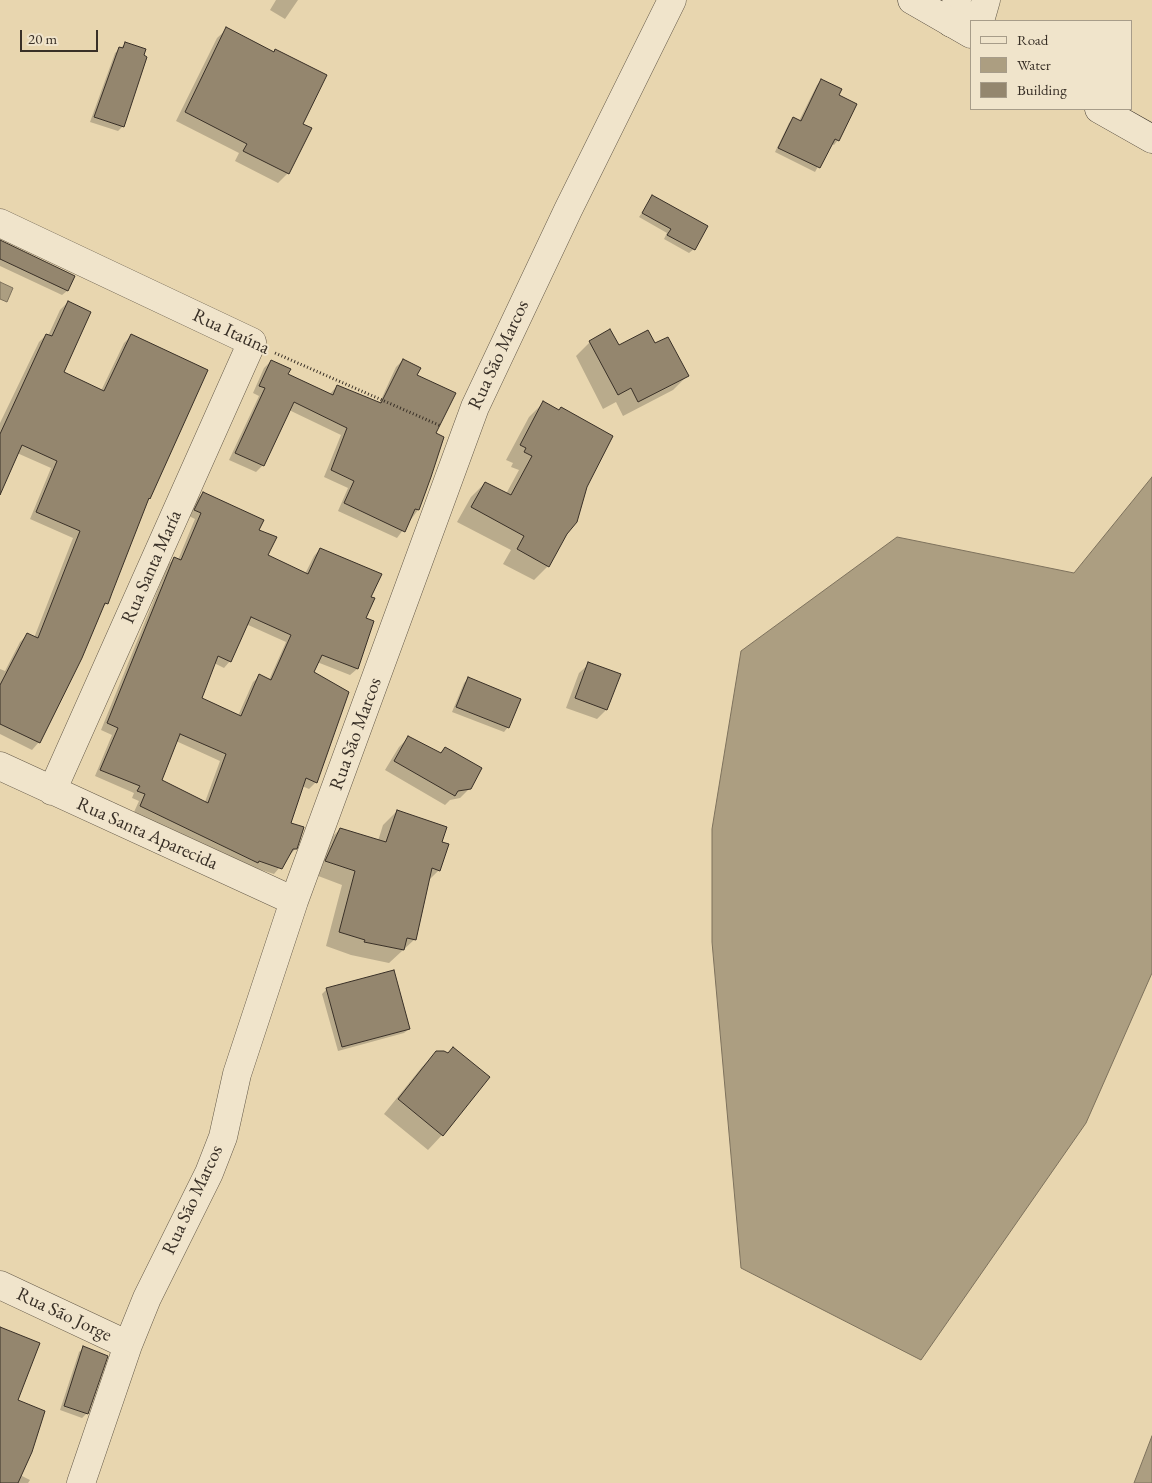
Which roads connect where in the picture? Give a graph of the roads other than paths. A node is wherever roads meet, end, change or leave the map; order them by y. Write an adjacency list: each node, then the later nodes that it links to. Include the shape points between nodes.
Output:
1 (672, 0): 12 (street, Rua São Marcos, via 492,369 464,436)
2 (912, 0): 4 (street)
3 (986, 0): 5 (street)
4 (960, 19)
5 (980, 20)
6 (1101, 110): 7 (street)
7 (1152, 139)
8 (0, 223): 9 (street, Rua Itaúna)
9 (252, 342): 11 (street, Rua Santa María)
10 (0, 766): 11 (street, Rua Santa Aparecida)
11 (52, 791): 12 (street, Rua Santa Aparecida)
12 (294, 901): 14 (street, Rua São Marcos, via 237,1074 223,1137)
13 (0, 1285): 14 (street, Rua São Jorge)
14 (128, 1345): 15 (street, Rua São Marcos)
15 (81, 1483)

